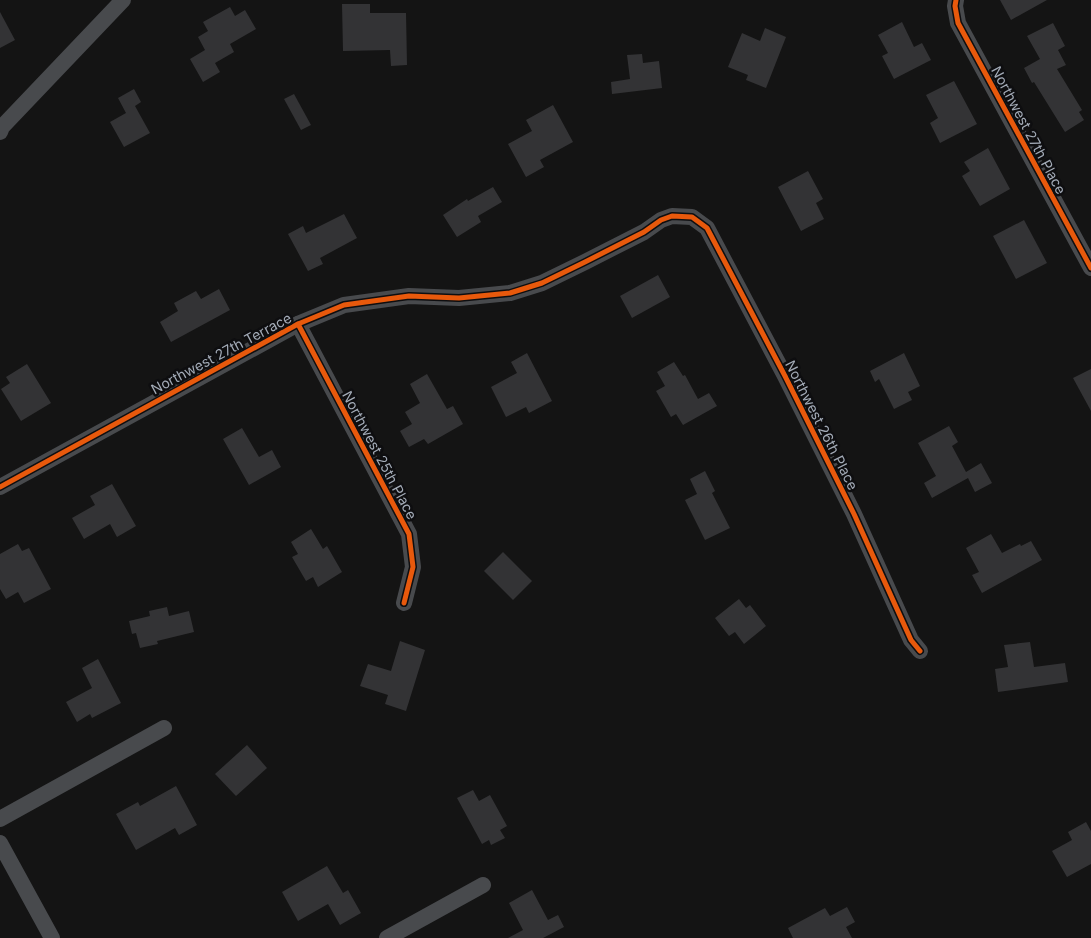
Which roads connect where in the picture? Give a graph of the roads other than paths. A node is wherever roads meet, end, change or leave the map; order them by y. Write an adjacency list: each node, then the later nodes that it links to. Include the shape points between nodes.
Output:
1 (123, 0): 3 (street, via 2,126)
2 (956, 0): 5 (street, Northwest 27th Place, via 958,23)
3 (0, 132)
4 (692, 217): 6 (street, Northwest 27th Terrace, via 672,216 662,220 586,262 542,283 510,293 459,298 409,296 344,305); 9 (street, Northwest 26th Place, via 707,228 854,514 911,640)
5 (1091, 268)
6 (298, 324): 7 (street, Northwest 27th Terrace); 8 (street, Northwest 25th Place, via 410,534 413,567)
7 (0, 487)
8 (404, 603)
9 (920, 651)
10 (164, 728): 11 (street)
11 (0, 819)
12 (0, 842): 14 (street)
13 (483, 885): 15 (street)
14 (52, 938)
15 (387, 938)

